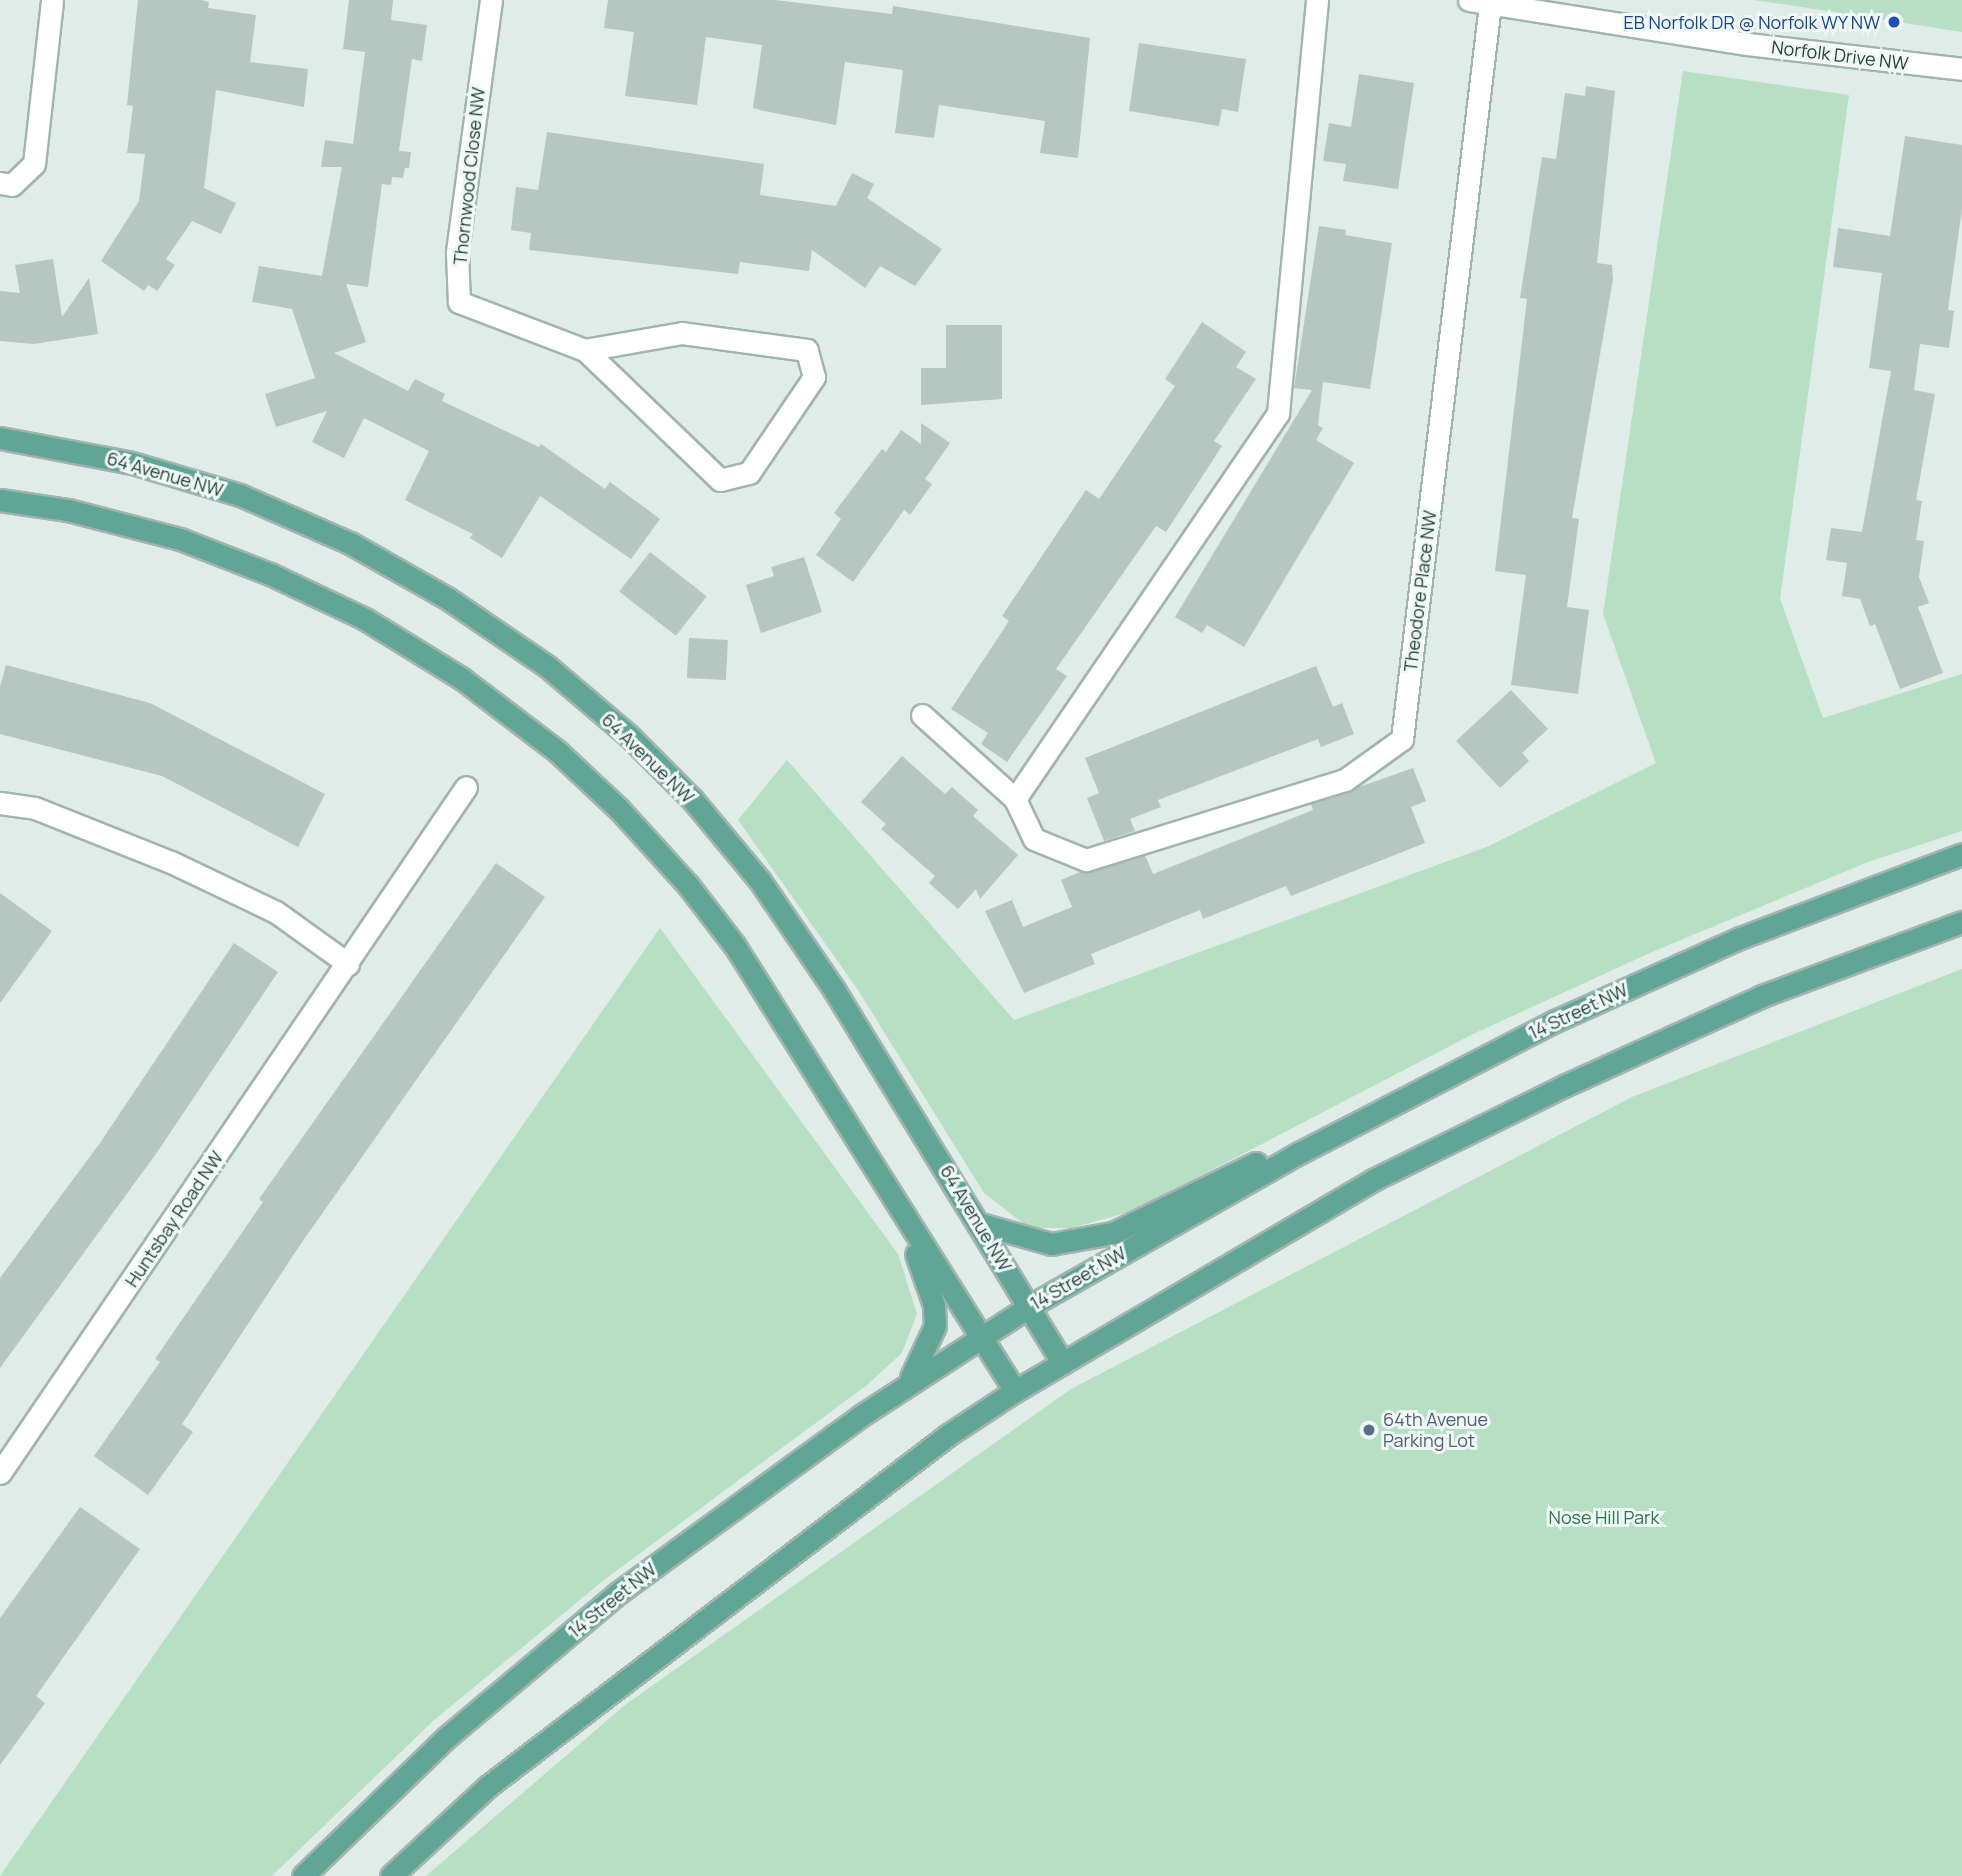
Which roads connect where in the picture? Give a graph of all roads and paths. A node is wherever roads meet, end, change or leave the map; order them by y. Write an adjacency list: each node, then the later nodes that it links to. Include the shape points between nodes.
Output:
1 (52, 0): 6 (street, via 34,164 12,185)
2 (491, 0): 7 (street, Thornwood Close NW, via 457,253 459,302)
3 (1317, 0): 12 (street, via 1278,413)
4 (1480, 2): 5 (street, Norfolk Drive NW, via 1747,44); 12 (street, Theodore Place NW, via 1402,739 1345,780 1086,860 1034,839)
5 (1962, 69)
6 (0, 183)
7 (585, 350): 7 (street, Thornwood Close NW, via 720,480 749,473 814,377 807,350 682,333)
8 (0, 438): 19 (main road, 64 Avenue NW, via 132,463 240,495 350,543 447,598 548,667 637,744 692,800 760,881)
9 (0, 499): 18 (main road, via 68,510 180,539 270,574 365,619 461,678 558,752 628,819 735,946)
10 (922, 715): 12 (street)
11 (466, 787): 16 (street, Huntsbay Road NW)
12 (1015, 799)
13 (0, 803): 16 (street, via 35,808 172,862 276,912)
14 (1962, 854): 17 (main road, 14 Street NW, via 1740,938 1555,1021)
15 (1962, 922): 22 (main road, via 1762,996 1566,1085 1373,1180)
16 (348, 964): 25 (street, Huntsbay Road NW)
17 (1299, 1153): 19 (main road, via 1269,1156 1113,1233 1051,1244); 20 (main road, 14 Street NW)
18 (885, 1185): 21 (main road); 23 (main road, via 934,1306 935,1331 921,1364)
19 (981, 1224): 20 (main road, 64 Avenue NW)
20 (1028, 1307): 21 (main road, 14 Street NW); 22 (main road, 64 Avenue NW)
21 (981, 1337): 23 (main road, 14 Street NW); 24 (main road)
22 (1063, 1363): 24 (main road)
23 (904, 1386): 26 (main road, 14 Street NW, via 618,1593 447,1737)
24 (1015, 1391): 27 (main road, via 948,1435 518,1762)
25 (0, 1473)
26 (303, 1876)
27 (391, 1876)

